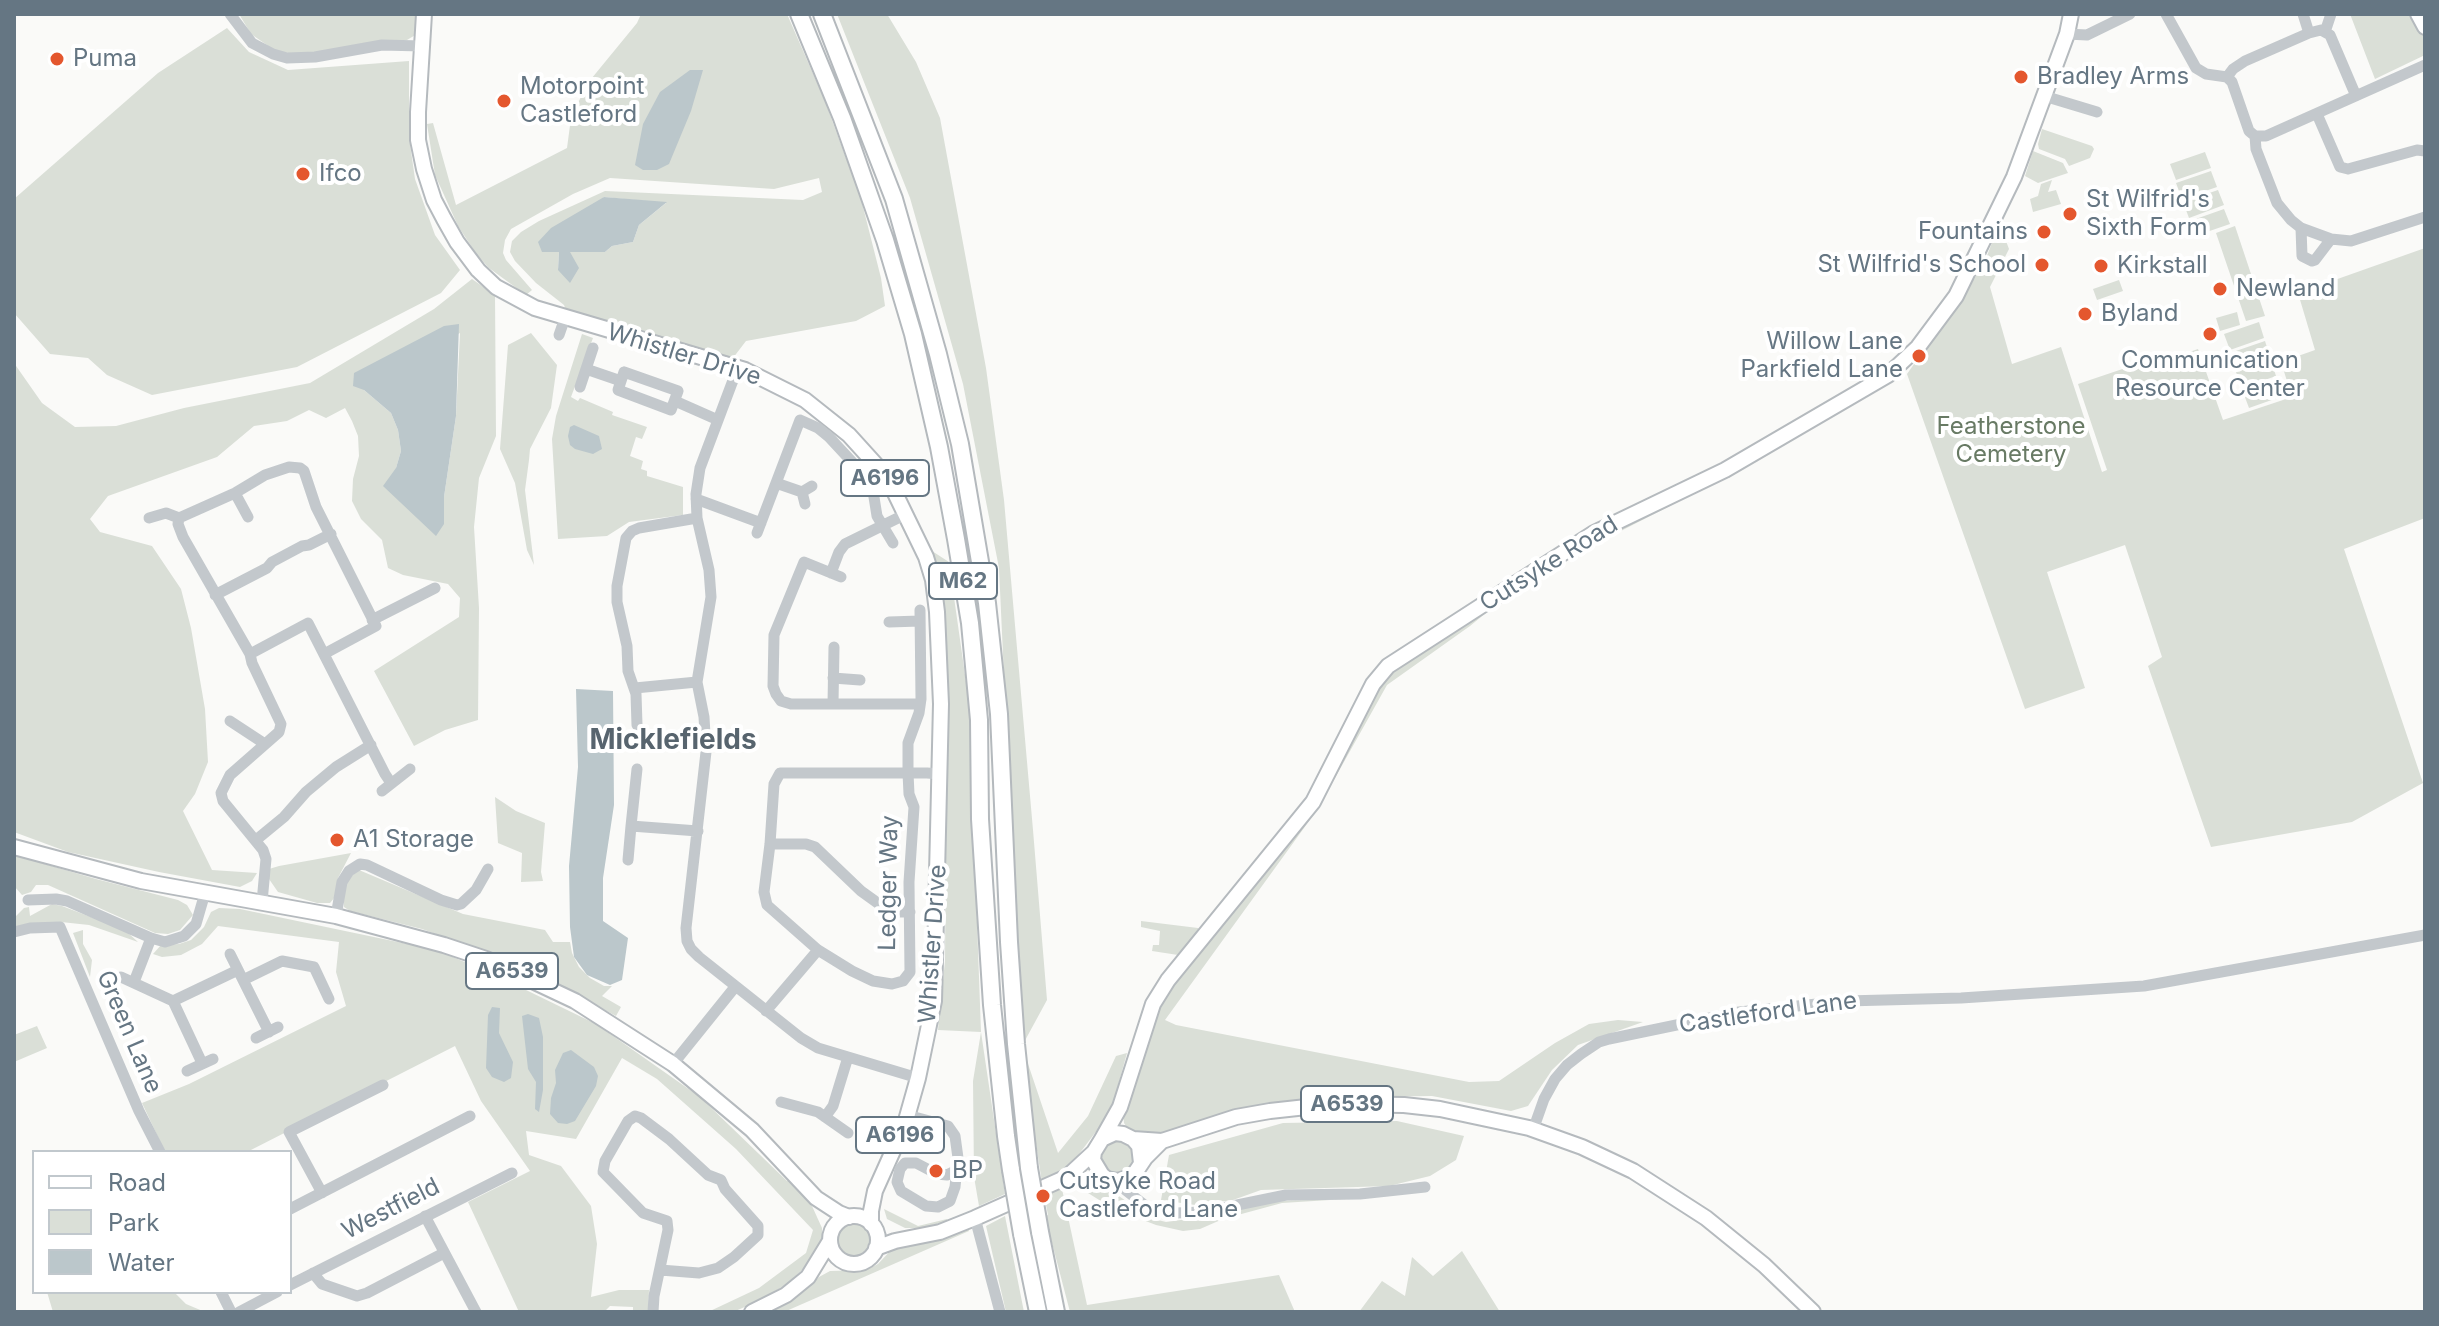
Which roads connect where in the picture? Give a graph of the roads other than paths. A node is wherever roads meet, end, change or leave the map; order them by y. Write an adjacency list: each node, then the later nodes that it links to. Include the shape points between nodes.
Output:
1 (230, 14): 15 (street, via 252,43 287,58 382,45)
2 (424, 14): 15 (main road, Whistler Drive / A6196)
3 (799, 14): 142 (highway, M62, bridge, via 885,240 913,334 954,524 977,692 992,1005 1011,1170)
4 (822, 14): 143 (highway, M62, bridge, via 894,199 963,458 999,714 1009,942 1029,1168)
5 (2071, 14): 14 (main road, Cutsyke Road)
6 (2130, 14): 14 (street, via 2087,35)
7 (2166, 14): 17 (street, via 2196,68)
8 (2303, 14): 13 (street)
9 (2331, 14): 12 (street)
10 (2418, 14): 11 (main road)
11 (2425, 27)
12 (2325, 32): 13 (street); 19 (street)
13 (2309, 33): 17 (street, via 2245,61)
14 (2067, 34): 18 (main road, Cutsyke Road)
15 (422, 46): 27 (main road, Whistler Drive / A6196, via 418,140 434,200 469,258 496,287)
16 (2425, 65): 19 (street)
17 (2227, 77): 22 (street)
18 (2044, 96): 20 (street); 100 (main road, Cutsyke Road, via 1969,273 1939,320 1897,368 1725,470 1594,533 1388,666 1373,684 1313,802 1153,1004)
19 (2356, 96): 21 (street)
20 (2097, 112)
21 (2317, 114): 22 (street); 23 (street, via 2340,167)
22 (2255, 136): 25 (street, via 2277,203)
23 (2425, 151)
24 (2425, 217): 26 (street, via 2351,241)
25 (2301, 228): 26 (street); 26 (street, via 2302,256 2312,261)
26 (2331, 239)
27 (565, 318): 28 (street); 30 (main road, Whistler Drive / A6196)
28 (559, 335)
29 (593, 348): 31 (street)
30 (738, 367): 35 (street); 40 (main road, Whistler Drive / A6196, via 805,400 834,422 878,467)
31 (586, 369): 32 (street); 33 (street)
32 (621, 381): 34 (street, via 618,390 671,410); 34 (street, via 624,372 678,391)
33 (580, 387)
34 (675, 401): 35 (street)
35 (718, 420): 39 (street, via 700,468)
36 (776, 483): 38 (street); 39 (street, via 759,528); 45 (street, via 800,420 818,428 848,456 873,491)
37 (235, 493): 41 (street); 43 (street); 46 (street, via 265,475 300,468)
38 (806, 494)
39 (696, 499): 44 (street)
40 (906, 514): 45 (street); 68 (main road, Whistler Drive / A6196, via 933,580)
41 (248, 517)
42 (149, 518): 43 (street, via 166,513)
43 (179, 518): 49 (street, via 183,537)
44 (697, 518): 57 (street, via 711,597); 58 (street, via 639,528 626,538 617,602)
45 (882, 526): 47 (street); 59 (street, via 845,544 836,575 804,562 774,635 773,686 781,701)
46 (331, 534): 49 (street); 50 (street)
47 (893, 543)
48 (435, 588): 50 (street, via 418,590)
49 (215, 595): 53 (street)
50 (372, 620): 54 (street, via 376,626)
51 (889, 622): 60 (street, Ledger Way, via 920,616)
52 (834, 647): 55 (street)
53 (250, 654): 54 (street, via 308,623); 63 (street, via 281,724)
54 (324, 654): 64 (street)
55 (833, 678): 56 (street); 59 (street)
56 (860, 680)
57 (697, 682): 58 (street); 70 (street, via 706,744)
58 (635, 688): 62 (street)
59 (833, 704): 60 (street)
60 (920, 704): 67 (street, Ledger Way, via 909,738)
61 (230, 721): 63 (street)
62 (637, 725)
63 (265, 744): 71 (street, via 230,775 221,793)
64 (372, 749): 65 (street, via 386,787); 71 (street, via 336,767)
65 (410, 769)
66 (637, 769): 69 (street)
67 (908, 773): 68 (street); 72 (street, Ledger Way, via 780,773 774,784); 79 (street, Ledger Way, via 914,807)
68 (940, 774): 97 (main road, Whistler Drive / A6196, via 936,979)
69 (631, 826): 70 (street); 74 (street)
70 (698, 831): 89 (street, via 687,941)
71 (256, 840): 78 (street, via 266,859)
72 (770, 844): 79 (street, via 815,847 886,909); 84 (street, Ledger Way, via 765,903)
73 (14, 847): 76 (main road, A6539)
74 (628, 860)
75 (488, 869): 80 (street, via 459,905 360,864 342,882)
76 (205, 893): 78 (main road, A6539); 83 (street, via 190,932 171,941)
77 (28, 900): 83 (street, via 67,901)
78 (262, 902): 80 (main road, A6539)
79 (910, 912): 84 (street, Ledger Way, via 910,972 903,981 873,981)
80 (336, 916): 95 (main road, A6539, via 486,959 575,1001)
81 (14, 932): 109 (street, Green Lane, via 60,927)
82 (2425, 935): 104 (street, Castleford Lane, via 2144,986 1846,1001 1739,1012 1609,1039 1561,1072)
83 (151, 938): 88 (street)
84 (818, 950): 92 (street)
85 (230, 954): 86 (street)
86 (240, 975): 90 (street, via 282,961 314,967); 91 (street); 93 (street, via 274,1030)
87 (121, 977): 88 (street)
88 (134, 982): 91 (street)
89 (735, 987): 92 (street); 95 (street)
90 (329, 999)
91 (173, 1001): 96 (street, via 208,1061)
92 (766, 1011): 94 (street, via 818,1048)
93 (256, 1038)
94 (848, 1057): 97 (street); 103 (street)
95 (673, 1064): 118 (main road, A6539, via 752,1130)
96 (187, 1071)
97 (918, 1078): 101 (main road, Whistler Drive / A6196)
98 (383, 1085): 117 (street, via 289,1132)
99 (781, 1102): 103 (street)
100 (1120, 1107): 106 (main road); 108 (main road, Cutsyke Road)
101 (907, 1115): 111 (street, via 948,1126 955,1136); 116 (main road, Whistler Drive / A6196)
102 (470, 1116): 117 (street)
103 (825, 1117): 105 (street)
104 (1533, 1130): 107 (main road, A6539, via 1440,1109 1334,1104 1236,1117); 144 (main road, A6539, via 1633,1171 1706,1218)
105 (848, 1133)
106 (1132, 1138): 107 (main road, A6539); 108 (main road, via 1115,1133); 110 (main road, via 1141,1150)
107 (1162, 1141): 110 (main road, A6539)
108 (1098, 1145): 113 (main road, Cutsyke Road); 114 (main road, via 1093,1160)
109 (159, 1150)
110 (1140, 1166): 114 (main road, via 1129,1179); 119 (street)
111 (957, 1170): 111 (street, via 950,1201 938,1207 913,1199 897,1182 905,1163 937,1174)
112 (512, 1173): 121 (street, Westfield)
113 (1067, 1177): 114 (main road, Cutsyke Road); 123 (main road, Cutsyke Road)
114 (1110, 1180): 119 (street)
115 (1425, 1187): 119 (street, via 1286,1195 1203,1212 1158,1211)
116 (875, 1191): 122 (main road, Whistler Drive / A6196); 124 (main road, Whistler Drive / A6196)
117 (322, 1193): 120 (street)
118 (816, 1198): 122 (main road, A6539); 125 (main road, A6539)
119 (1141, 1200)
120 (292, 1208)
121 (425, 1216): 128 (street); 131 (street, Westfield)
122 (850, 1217): 124 (main road); 125 (main road, via 836,1225)
123 (975, 1218): 126 (main road, Cutsyke Road); 141 (street)
124 (872, 1225): 126 (main road, Cutsyke Road); 127 (main road)
125 (831, 1236): 129 (main road, via 837,1256); 132 (main road)
126 (915, 1237): 127 (main road, Cutsyke Road)
127 (876, 1248): 129 (main road, via 864,1261)
128 (444, 1253): 131 (street, via 357,1296 322,1284); 138 (street)
129 (846, 1262): 132 (main road)
130 (660, 1270): 130 (street, via 667,1221 643,1213 603,1172 635,1116 721,1180 758,1226 758,1235 718,1268 699,1273); 139 (street)
131 (313, 1273): 133 (street, Westfield)
132 (808, 1277): 140 (main road)
133 (292, 1284)
134 (222, 1294): 136 (street)
135 (273, 1294): 137 (street)
136 (231, 1312)
137 (239, 1312)
138 (476, 1312)
139 (653, 1312)
140 (752, 1312)
141 (1000, 1312)
142 (1038, 1312)
143 (1056, 1312)
144 (1813, 1312)

